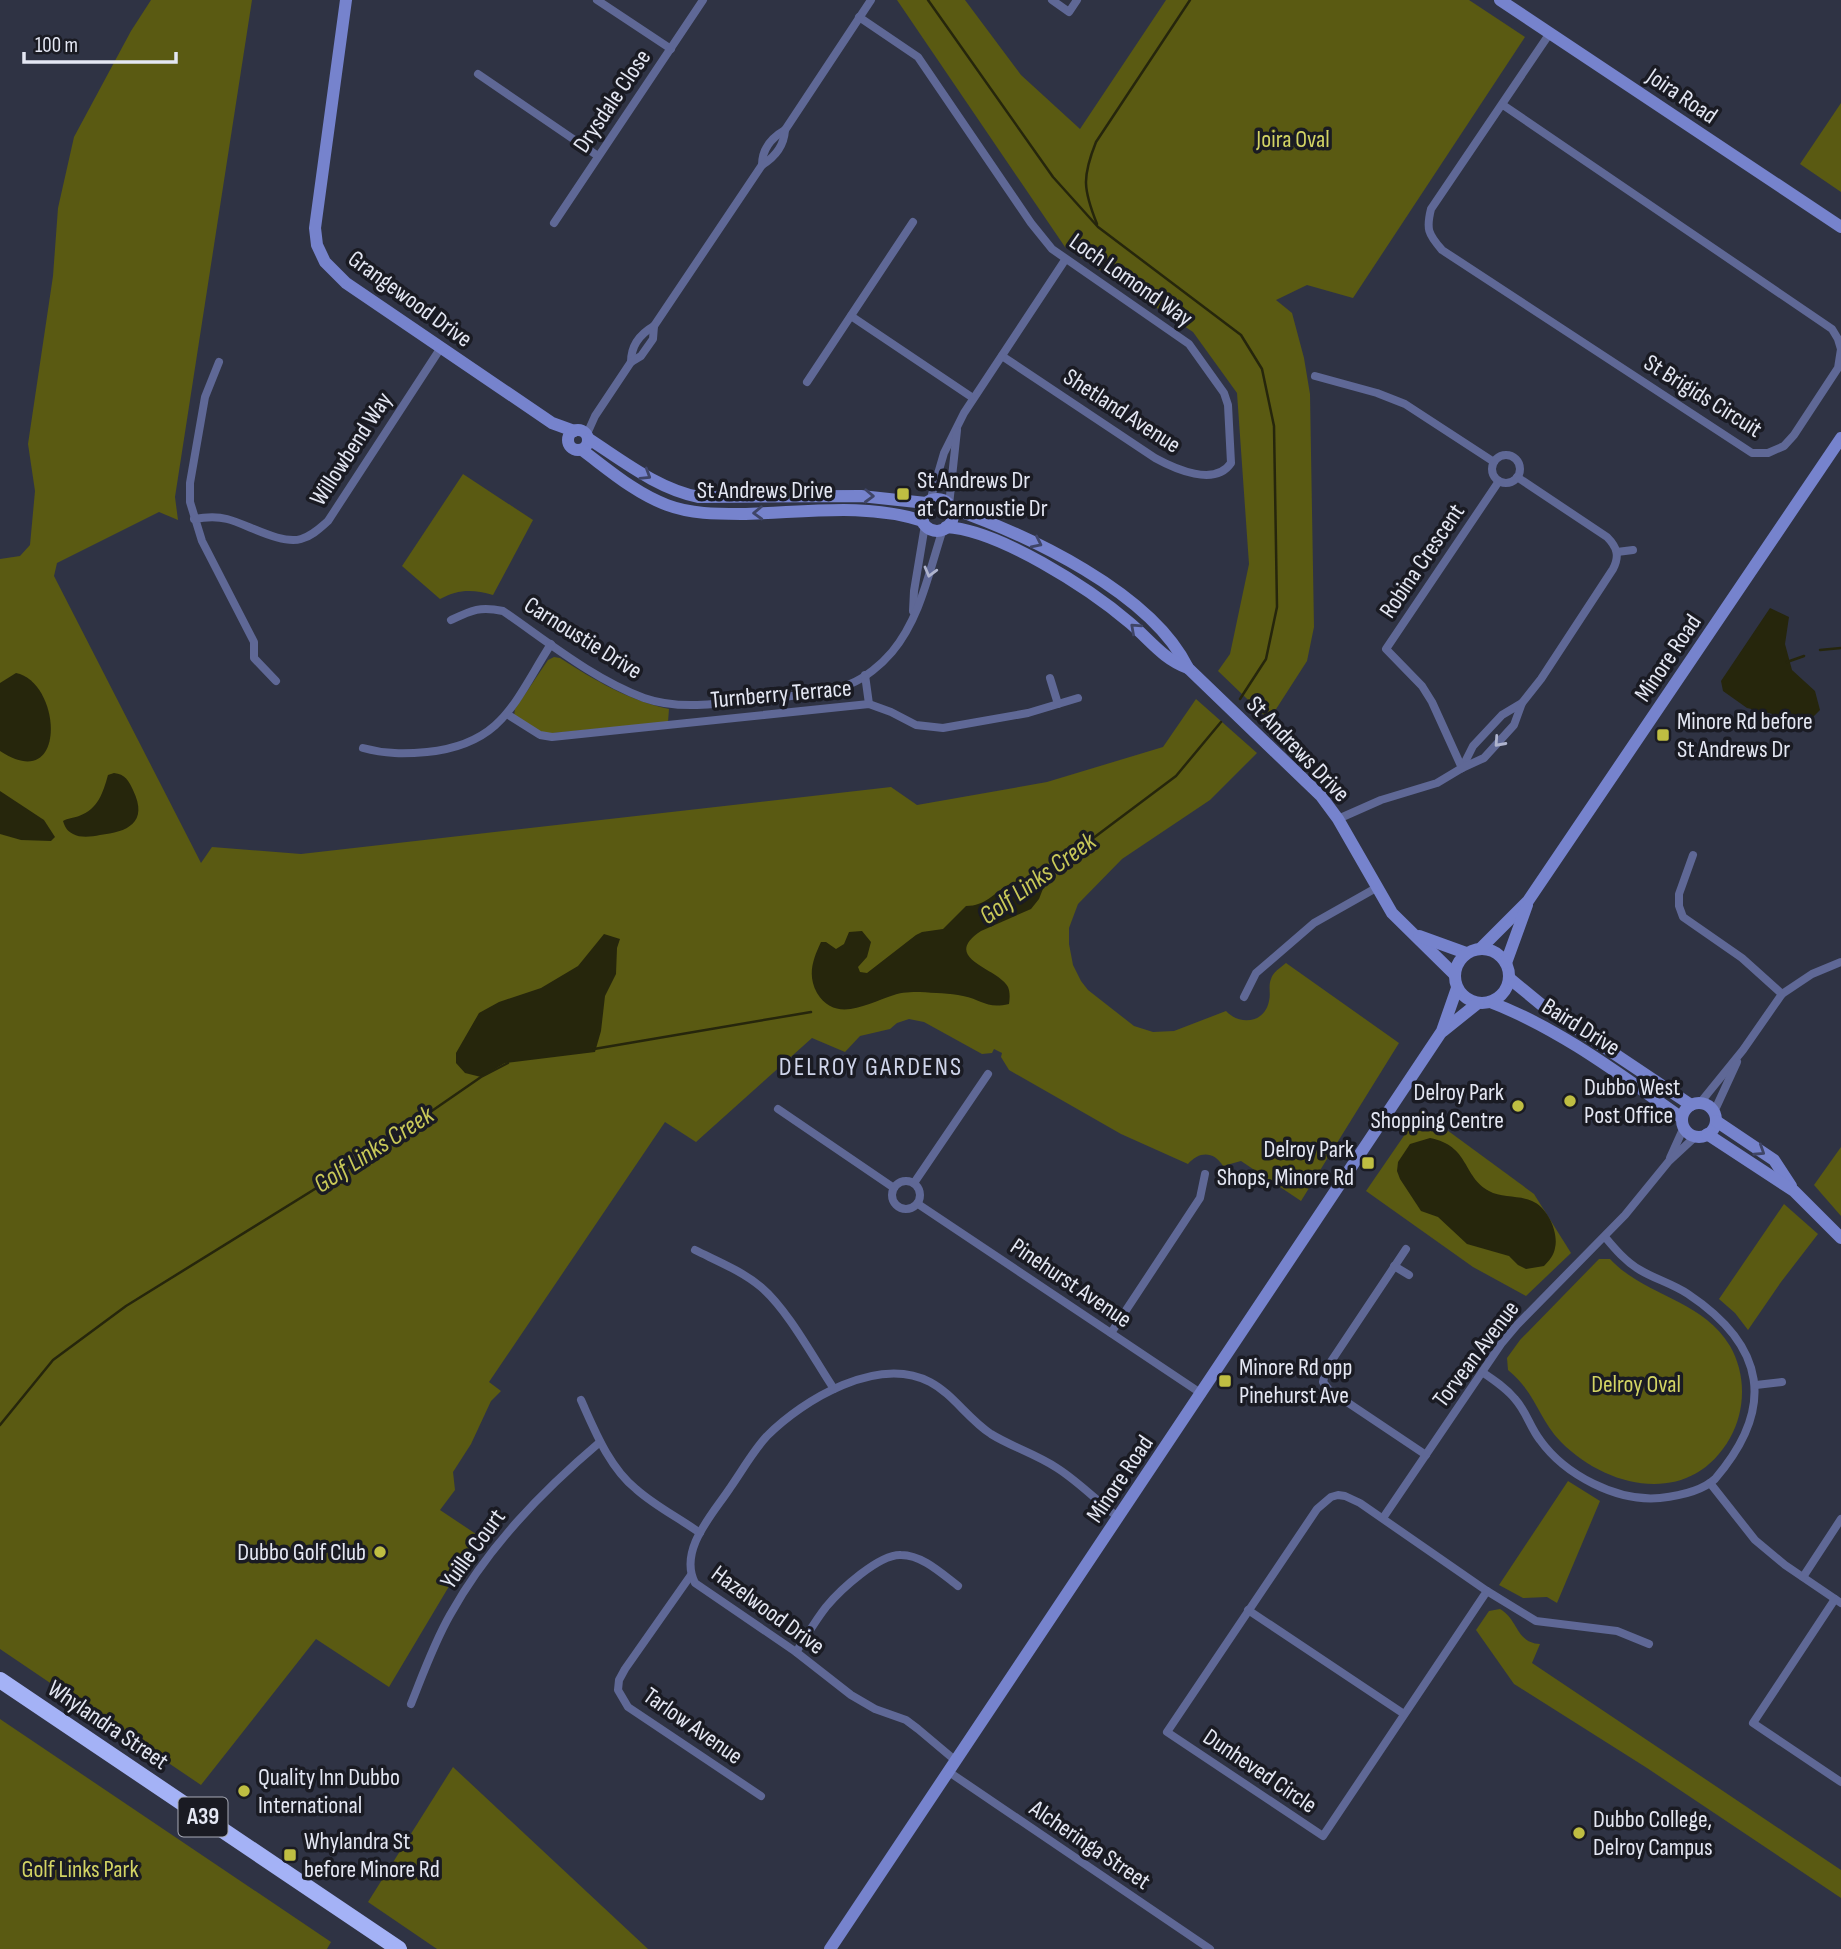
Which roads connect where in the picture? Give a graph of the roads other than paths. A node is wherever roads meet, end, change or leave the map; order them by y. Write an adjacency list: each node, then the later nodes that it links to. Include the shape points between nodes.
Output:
1 (346, 0): 19 (street, Grangewood Drive, via 317,199 317,245 325,262 346,283)
2 (597, 0): 10 (street)
3 (703, 0): 10 (street, Drysdale Close)
4 (871, 0): 8 (street)
5 (1052, 0): 6 (street, via 1069,12)
6 (1077, 0)
7 (1500, 0): 9 (street, Joira Road)
8 (859, 17): 17 (street, Loch Lomond Way, via 918,57 1041,237); 26 (street, via 785,130 784,141 762,165 654,326 653,338 641,356 631,362)
9 (1550, 33): 12 (street, St Brigids Circuit); 16 (street, Joira Road)
10 (671, 49): 13 (street, Drysdale Close)
11 (478, 74): 13 (street)
12 (1503, 104): 12 (street, St Brigids Circuit, via 1431,209 1426,226 1432,239 1442,250 1752,453 1784,446 1838,368 1841,349 1832,329)
13 (598, 156): 15 (street, Drysdale Close)
14 (913, 222): 18 (street)
15 (554, 223)
16 (1841, 227)
17 (1065, 260): 20 (street); 29 (street, Loch Lomond Way, via 1189,344 1219,384 1228,405)
18 (851, 316): 23 (street); 24 (street)
19 (440, 349): 26 (street, Grangewood Drive); 34 (street, Willowbend Way, via 328,521 315,533 299,540 284,539 226,518)
20 (1002, 356): 24 (street); 29 (street, Shetland Avenue, via 1178,470 1200,474)
21 (219, 362): 34 (street, via 205,397 190,483)
22 (1315, 376): 28 (street, via 1398,401)
23 (807, 382)
24 (973, 398): 25 (street)
25 (957, 427): 32 (street); 33 (street)
26 (580, 437): 32 (street, St Andrews Drive, one-way to 32, via 659,483 699,497 861,496); 35 (street, St Andrews Drive, one-way to 26, via 902,514 861,511 718,514 681,509 638,491)
27 (1841, 438): 56 (street, Minore Road)
28 (1494, 462): 30 (street, via 1513,458); 31 (street, via 1492,472)
29 (1229, 467)
30 (1517, 477): 31 (street, via 1511,482); 38 (street, via 1607,537)
31 (1499, 481): 52 (street, Robina Crescent, via 1386,649 1422,686)
32 (928, 502): 33 (street, via 940,499); 35 (street, via 922,512)
33 (950, 507): 36 (street, via 952,519); 42 (street, St Andrews Drive, one-way to 42, via 1037,542 1093,574 1140,610 1180,652)
34 (194, 519): 45 (street, via 254,642 254,658)
35 (924, 523): 36 (street, via 933,530); 39 (street, Carnoustie Drive)
36 (944, 528): 39 (street, Carnoustie Drive, one-way to 39, via 925,593); 42 (street, St Andrews Drive, one-way to 36, via 1171,662 1083,587 1030,556 965,528)
37 (1633, 550): 38 (street)
38 (1618, 552): 47 (street, via 1614,569)
39 (913, 614): 43 (street, Carnoustie Drive, via 893,650)
40 (451, 620): 41 (street, Carnoustie Drive, via 486,607 503,611)
41 (551, 644): 43 (street, Carnoustie Drive, via 627,691 675,705 808,695); 50 (street)
42 (1188, 668): 53 (street, St Andrews Drive, via 1321,796)
43 (865, 675): 48 (street)
44 (1050, 678): 49 (street)
45 (276, 681)
46 (1078, 698): 49 (street, Turnberry Terrace)
47 (1522, 703): 52 (street, via 1502,715 1474,746); 52 (street, one-way to 52, via 1514,725 1484,758)
48 (869, 704): 49 (street, Turnberry Terrace, via 916,725 943,729); 50 (street, Turnberry Terrace, via 552,737 540,735)
49 (1058, 704)
50 (507, 714): 51 (street, via 489,732 446,750 396,755)
51 (363, 748)
52 (1462, 768): 53 (street, via 1437,783)
53 (1338, 819): 55 (street, St Andrews Drive)
54 (1693, 855): 64 (street, via 1679,894 1683,917 1742,958)
55 (1376, 888): 57 (street, St Andrews Drive, via 1392,913); 65 (street, via 1314,922 1256,973)
56 (1528, 901): 58 (street, Minore Road); 61 (street, Minore Road)
57 (1415, 934): 59 (street, St Andrews Drive); 63 (street, St Andrews Drive)
58 (1480, 949): 59 (street); 61 (street, via 1495,952)
59 (1466, 953): 63 (street, via 1456,966)
60 (1841, 962): 64 (street)
61 (1506, 963): 62 (street)
62 (1509, 978): 66 (street, via 1503,993); 70 (street, Baird Drive, via 1543,1006)
63 (1456, 981): 66 (street, via 1469,1001); 67 (street, Minore Road)
64 (1782, 994): 68 (street)
65 (1244, 997)
66 (1484, 1003): 67 (street, Minore Road); 73 (street, Baird Drive, via 1511,1010 1543,1027)
67 (1442, 1031): 92 (street, Minore Road)
68 (1743, 1050): 70 (street); 72 (street)
69 (988, 1074): 77 (street)
70 (1695, 1104): 72 (street, via 1706,1104); 73 (street, via 1683,1112)
71 (778, 1109): 78 (street)
72 (1715, 1116): 74 (street, via 1713,1129); 79 (street, one-way to 79, via 1774,1160)
73 (1683, 1123): 74 (street); 75 (street, Torvean Avenue)
74 (1702, 1135): 75 (street, Torvean Avenue); 79 (street)
75 (1669, 1161): 81 (street, Torvean Avenue)
76 (1205, 1174): 87 (street, via 1200,1198)
77 (914, 1183): 78 (street, via 901,1181); 80 (street, via 920,1194)
78 (894, 1188): 80 (street, via 893,1200 899,1207)
79 (1794, 1191): 82 (street)
80 (918, 1204): 87 (street, Pinehurst Avenue)
81 (1605, 1237): 88 (street, Torvean Avenue, via 1517,1325); 90 (street, via 1639,1270 1687,1294 1724,1322 1748,1359)
82 (1841, 1238)
83 (1406, 1249): 85 (street)
84 (695, 1250): 91 (street, via 762,1287)
85 (1394, 1266): 86 (street); 95 (street, via 1326,1370 1323,1382)
86 (1409, 1275)
87 (1111, 1333): 92 (street, Pinehurst Avenue)
88 (1482, 1372): 95 (street, Torvean Avenue); 96 (street, via 1516,1399 1549,1451 1600,1487 1652,1498 1671,1497)
89 (1782, 1382): 90 (street)
90 (1756, 1385): 96 (street, via 1753,1413 1742,1442)
91 (834, 1389): 97 (street, Hazelwood Drive, via 886,1373 909,1374 931,1382 990,1433 1060,1469); 100 (street, Hazelwood Drive, via 766,1437)
92 (1202, 1394): 97 (street, Minore Road)
93 (581, 1400): 94 (street)
94 (600, 1442): 100 (street, via 635,1489); 110 (street, Yuille Court, via 522,1514 482,1565 449,1617)
95 (1426, 1455): 98 (street, Torvean Avenue)
96 (1710, 1483): 102 (street, via 1755,1540)
97 (1119, 1518): 112 (street, Minore Road)
98 (1383, 1518): 104 (street, Dunheved Circle); 106 (street, Dunheved Circle, via 1345,1496 1324,1501)
99 (1841, 1519): 102 (street)
100 (700, 1532): 101 (street, Hazelwood Drive)
101 (691, 1575): 108 (street, Hazelwood Drive, via 695,1583); 114 (street, Tarlow Avenue, via 625,1669 618,1690 628,1707)
102 (1803, 1577): 105 (street)
103 (958, 1586): 108 (street, via 918,1559 886,1557 844,1588)
104 (1487, 1591): 107 (street, via 1536,1621 1617,1631); 111 (street, Dunheved Circle)
105 (1838, 1601): 113 (street, via 1753,1723)
106 (1248, 1610): 111 (street); 111 (street, Dunheved Circle, via 1167,1732 1312,1829 1323,1836)
107 (1649, 1644)
108 (796, 1652): 112 (street, Hazelwood Drive, via 851,1695 918,1728)
109 (0, 1680): 115 (highway, Whylandra Street / A39)
110 (411, 1704)
111 (1404, 1714)
112 (952, 1767): 116 (street, Minore Road); 117 (street, Alcheringa Street)
113 (1841, 1782)
114 (761, 1796)
115 (399, 1949)
116 (830, 1949)
117 (1210, 1949)

